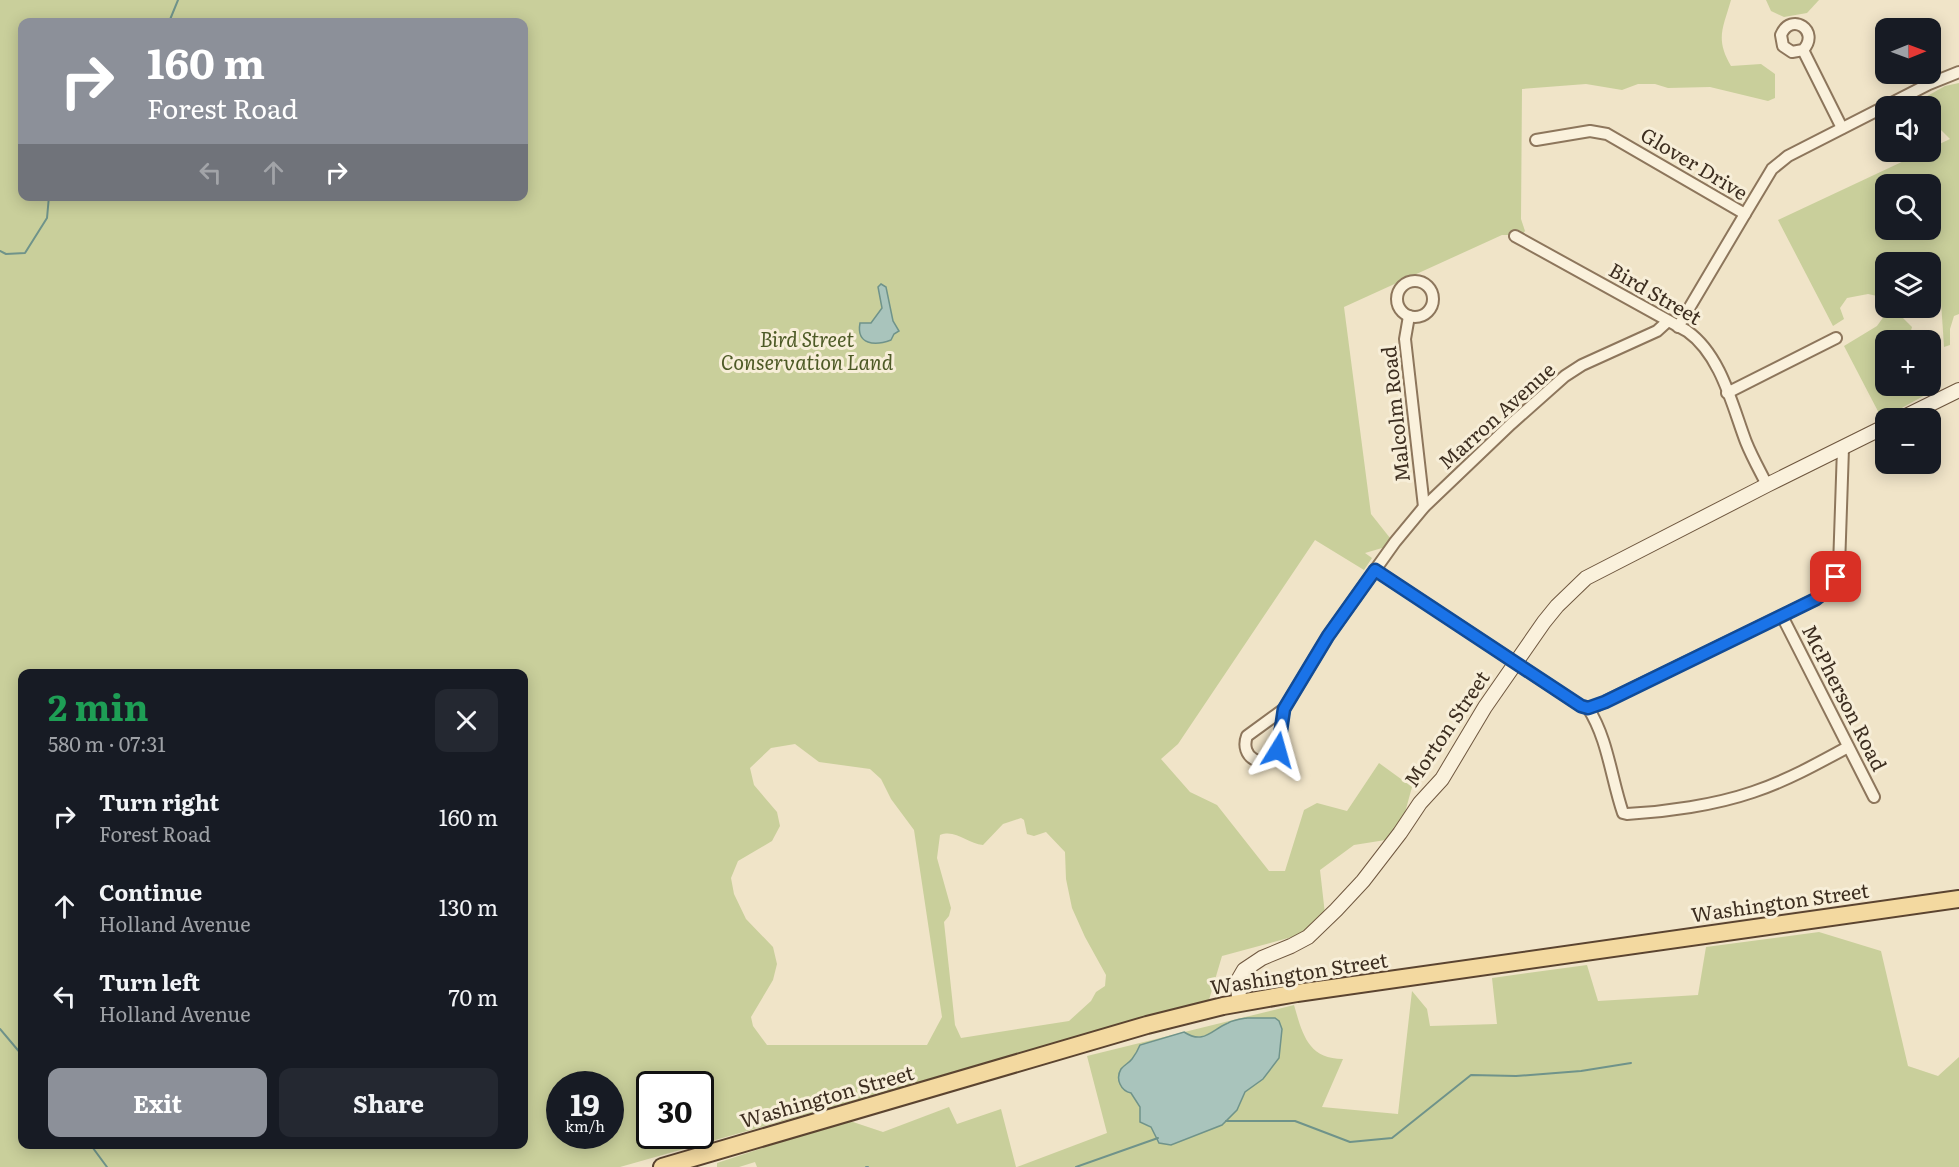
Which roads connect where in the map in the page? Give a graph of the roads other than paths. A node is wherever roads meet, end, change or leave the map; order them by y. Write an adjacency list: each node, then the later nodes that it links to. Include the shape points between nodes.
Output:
1 (1803, 50): 3 (street)
2 (1959, 72): 3 (street)
3 (1842, 128): 5 (street, via 1780,162)
4 (1536, 140): 5 (street, Glover Drive, via 1584,132 1607,134)
5 (1745, 214): 8 (street, Glover Drive)
6 (1515, 236): 8 (street, Bird Street)
7 (1409, 316): 16 (street, Malcolm Road, via 1405,339)
8 (1673, 324): 11 (street, Bird Street, via 1702,343 1713,357); 16 (street, Marron Avenue, via 1565,376)
9 (1836, 338): 11 (street)
10 (1959, 390): 12 (street)
11 (1727, 393): 15 (street, Bird Street)
12 (1922, 408)
13 (1875, 432): 14 (street, Morton Street)
14 (1842, 448): 15 (street, Morton Street); 18 (street, via 1836,577 1831,587 1816,599)
15 (1767, 485): 19 (street, Morton Street, via 1586,578 1557,606)
16 (1424, 507): 17 (street, Marron Avenue)
17 (1375, 570): 19 (street); 21 (street, Marron Avenue, via 1328,636)
18 (1782, 616): 20 (street); 22 (street, McPherson Road)
19 (1515, 663): 20 (street); 25 (street, Morton Street, via 1442,779 1420,802 1363,881 1308,937 1244,970 1238,982)
20 (1588, 708): 22 (street, via 1597,721 1623,813 1627,814 1657,812 1750,793)
21 (1284, 709): 21 (street, via 1277,753 1266,761 1252,759 1246,750 1247,736)
22 (1848, 747): 23 (street, McPherson Road)
23 (1874, 797)
24 (1959, 899): 25 (main road, Washington Street)
25 (1240, 1003): 26 (main road, Washington Street, via 1138,1027)
26 (662, 1167)

